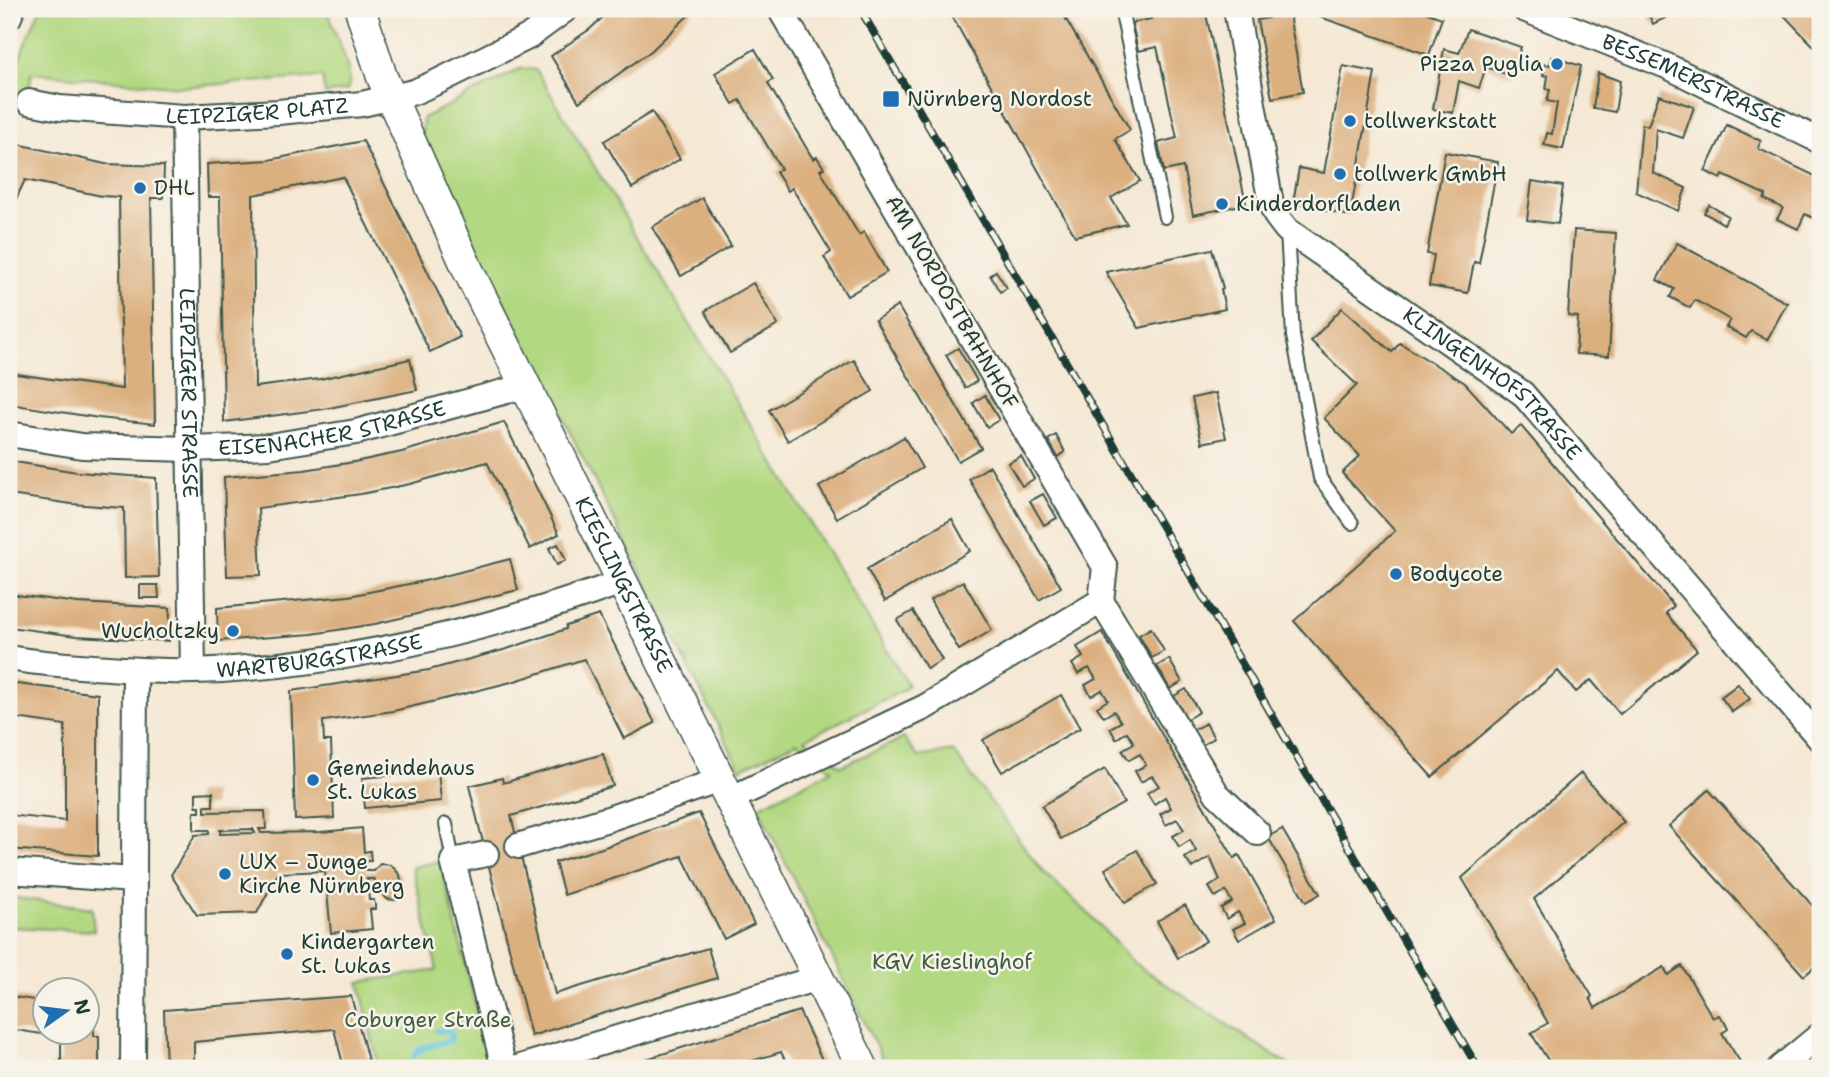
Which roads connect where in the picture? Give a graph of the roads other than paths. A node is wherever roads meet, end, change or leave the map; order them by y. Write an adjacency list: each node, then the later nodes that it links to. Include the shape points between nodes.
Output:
1 (12, 9): 8 (street)
2 (360, 9): 9 (street)
3 (566, 9): 9 (street, via 505,50)
4 (780, 9): 20 (street, AM NORDOSTBAHNHOF, via 1105,567)
5 (1121, 9): 13 (lane)
6 (1236, 9): 14 (street, KLINGENHOFSTRASSE, via 1271,204)
7 (1524, 9): 12 (street, BESSEMERSTRASSE, via 1667,66)
8 (9, 17)
9 (391, 98): 11 (street, LEIPZIGER PLATZ, via 278,112); 15 (street, KIESLINGSTRASSE)
10 (29, 102): 11 (street, LEIPZIGER PLATZ)
11 (184, 117): 17 (street, LEIPZIGER STRASSE)
12 (1820, 141)
13 (1165, 217)
14 (1287, 230): 18 (lane, via 1293,336 1320,478); 24 (street, KLINGENHOFSTRASSE, via 1522,393)
15 (525, 386): 17 (street, EISENACHER STRASSE, via 356,432 269,446); 19 (street, KIESLINGSTRASSE)
16 (9, 434): 17 (street, EISENACHER STRASSE, via 82,446)
17 (190, 449): 23 (street, LEIPZIGER STRASSE)
18 (1352, 523)
19 (622, 582): 23 (street, WARTBURGSTRASSE, via 545,610 421,641 285,664); 25 (street, KIESLINGSTRASSE)
20 (1101, 601): 25 (street, via 925,707); 27 (street, via 1217,794)
21 (9, 658): 22 (street, WARTBURGSTRASSE)
22 (135, 670): 23 (street, WARTBURGSTRASSE); 32 (street)
23 (193, 671)
24 (1820, 739)
25 (725, 790): 28 (street); 33 (street, KIESLINGSTRASSE)
26 (446, 824): 30 (lane)
27 (1258, 833)
28 (518, 846)
29 (486, 854): 30 (street)
30 (453, 862): 36 (street)
31 (9, 871): 32 (street)
32 (133, 880): 35 (street)
33 (818, 978): 37 (street); 38 (street, KIESLINGSTRASSE)
34 (1820, 1035): 39 (street)
35 (133, 1068)
36 (504, 1068)
37 (517, 1068)
38 (863, 1068)
39 (1780, 1068)

